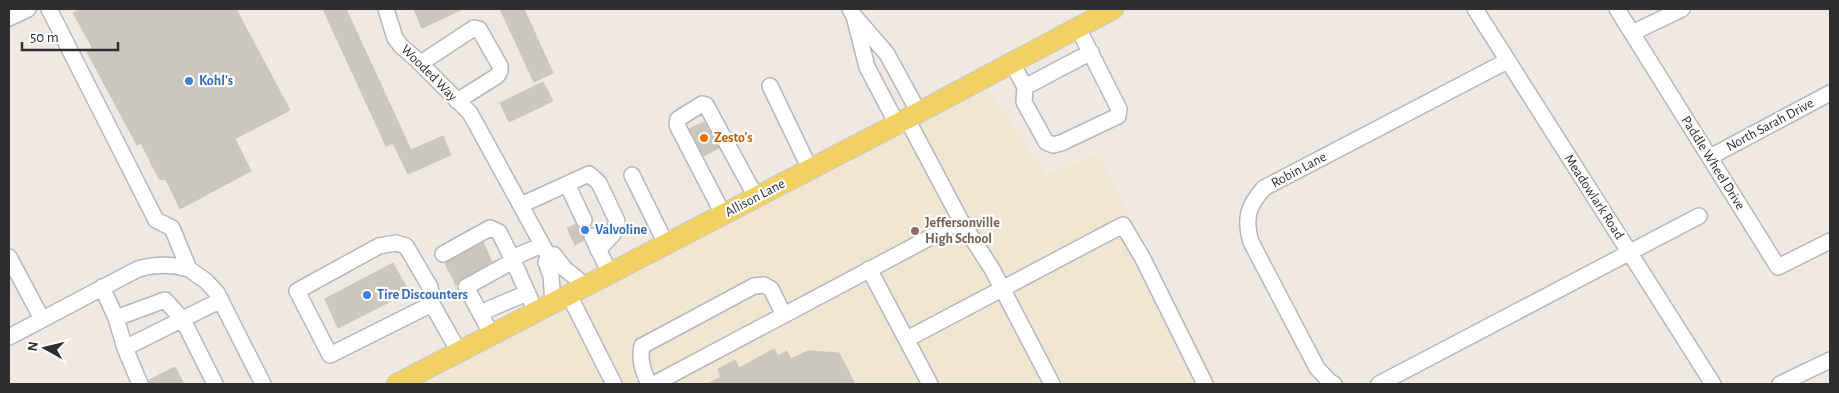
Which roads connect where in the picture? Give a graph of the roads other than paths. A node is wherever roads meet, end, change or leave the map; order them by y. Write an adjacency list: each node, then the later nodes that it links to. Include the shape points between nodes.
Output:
1 (28, 9): 9 (street)
2 (50, 9): 39 (street, via 156,220 172,228)
3 (386, 9): 14 (street, Wooded Way, via 395,38)
4 (1113, 9): 10 (main road, Allison Lane)
5 (1475, 9): 13 (street, Meadowlark Road)
6 (1617, 9): 11 (street, Paddle Wheel Drive)
7 (1682, 9): 11 (street)
8 (852, 12): 20 (street, via 887,54); 20 (street, via 867,67)
9 (9, 18)
10 (1078, 28): 12 (street); 15 (main road, Allison Lane)
11 (1632, 34): 21 (street, Paddle Wheel Drive)
12 (1091, 52): 17 (street); 17 (street, via 1119,109 1118,116 1061,143 1046,142 1024,102)
13 (1507, 61): 34 (street, Meadowlark Road); 68 (street, Robin Lane, via 1264,188 1254,200 1247,220 1251,242 1317,368)
14 (420, 63): 19 (street, Wooded Way); 19 (street, via 474,28 479,28 500,71 498,76)
15 (1012, 63): 17 (street); 20 (main road, Allison Lane)
16 (770, 86): 22 (street)
17 (1025, 87)
18 (1830, 93): 21 (street, North Sarah Drive)
19 (460, 104): 26 (street, Wooded Way, via 470,113)
20 (908, 119): 22 (main road, Allison Lane); 30 (street)
21 (1710, 157): 31 (street, Paddle Wheel Drive, via 1778,267)
22 (810, 169): 25 (main road, Allison Lane)
23 (632, 175): 32 (street)
24 (567, 184): 26 (street); 29 (street); 40 (street, via 589,174 603,190 617,221 612,234 595,243)
25 (756, 197): 27 (main road, Allison Lane); 27 (street, via 706,105 702,104 678,119 677,125)
26 (521, 205): 33 (street, Wooded Way)
27 (723, 214): 32 (main road, Allison Lane)
28 (1699, 216): 34 (street)
29 (584, 220)
30 (961, 221): 38 (street); 42 (street)
31 (1830, 241)
32 (666, 244): 40 (main road, Allison Lane)
33 (545, 251): 37 (street); 44 (street, via 546,262); 44 (street, via 554,255 565,269)
34 (1630, 253): 69 (street); 70 (street, Meadowlark Road)
35 (443, 254): 37 (street, via 490,228 499,232)
36 (9, 257): 50 (street)
37 (513, 260): 43 (street); 47 (street, via 466,287)
38 (869, 269): 48 (street); 54 (street)
39 (189, 270): 41 (street, via 178,266 150,265); 45 (street, via 206,281)
40 (610, 274): 44 (main road, Allison Lane)
41 (102, 287): 49 (street); 50 (street)
42 (1002, 288): 54 (street); 66 (street); 67 (street, via 1123,225)
43 (527, 293): 44 (street); 47 (street)
44 (561, 299): 52 (main road, Allison Lane); 62 (street)
45 (220, 300): 51 (street); 60 (street)
46 (432, 304): 46 (street, via 430,287 406,246 396,243 379,246 297,291 330,355); 56 (street)
47 (480, 313): 52 (street)
48 (784, 315): 63 (street, via 771,289 764,285 754,286 642,346 642,369); 64 (street)
49 (116, 318): 51 (street, via 165,300); 55 (street)
50 (42, 319): 53 (street)
51 (182, 320): 55 (street); 59 (street)
52 (492, 335): 56 (main road, Allison Lane)
53 (9, 337)
54 (907, 339): 65 (street)
55 (125, 348): 58 (street)
56 (459, 352): 61 (main road, Allison Lane)
57 (1830, 360): 71 (street)
58 (140, 384)
59 (215, 384)
60 (263, 384)
61 (398, 384)
62 (614, 384)
63 (649, 384)
64 (654, 384)
65 (930, 384)
66 (1052, 384)
67 (1205, 384)
68 (1334, 384)
69 (1379, 384)
70 (1714, 384)
71 (1780, 384)

